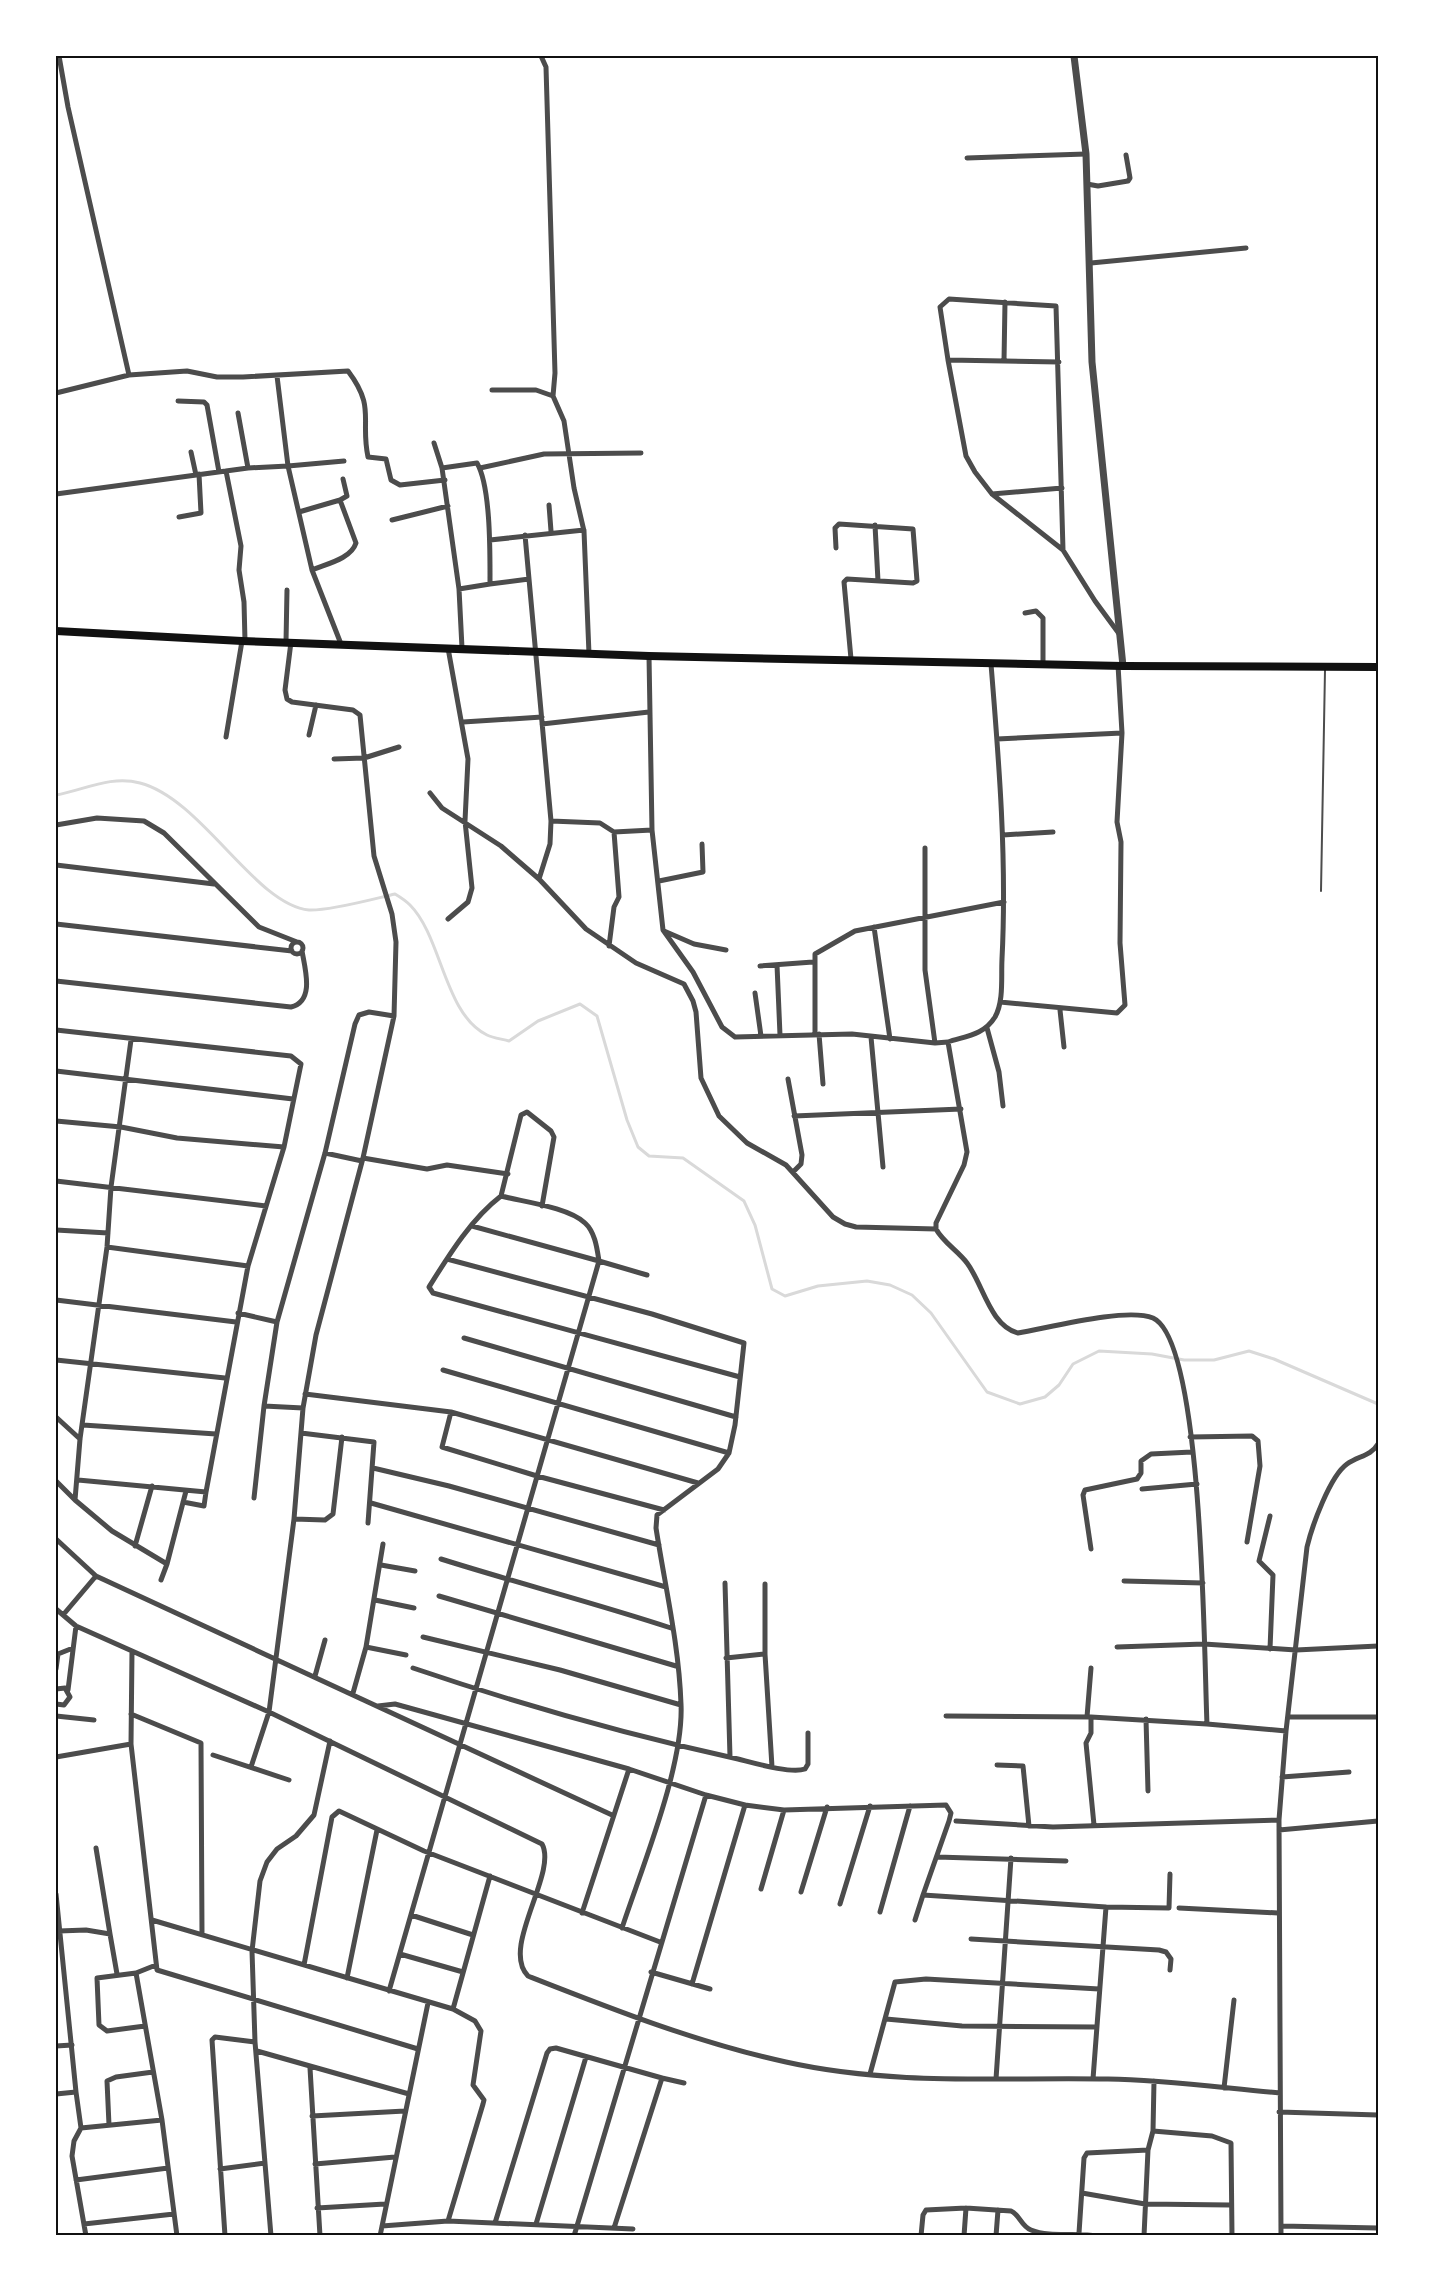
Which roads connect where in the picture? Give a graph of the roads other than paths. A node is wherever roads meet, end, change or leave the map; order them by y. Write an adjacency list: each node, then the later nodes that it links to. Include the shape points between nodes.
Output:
1 (59, 56): 14 (street)
2 (541, 56): 18 (street, via 546,67 550,160)
3 (1074, 56): 4 (street)
4 (1086, 154): 6 (street); 7 (street)
5 (1126, 155): 7 (street, via 1128,181)
6 (967, 158)
7 (1087, 184): 9 (street)
8 (1246, 248): 9 (street)
9 (1091, 263): 58 (street, via 1092,362)
10 (1005, 302): 11 (street, via 943,302 940,307); 12 (street); 13 (street, via 1056,306)
11 (948, 360): 12 (street); 36 (street, via 966,456)
12 (1004, 361): 13 (street)
13 (1059, 362): 34 (street)
14 (130, 375): 15 (street, via 187,371 217,377); 17 (street)
15 (277, 376): 26 (street); 33 (street, via 348,371 367,407 368,457 386,459 391,480 400,485)
16 (492, 390): 18 (street, via 536,390)
17 (56, 393)
18 (553, 396): 23 (street, via 564,421)
19 (178, 401): 30 (street, via 207,405)
20 (238, 413): 28 (street)
21 (434, 443): 27 (street)
22 (191, 452): 31 (street)
23 (569, 453): 24 (street); 29 (street, via 527,457); 44 (street)
24 (640, 453)
25 (344, 461): 26 (street)
26 (288, 466): 28 (street); 40 (street)
27 (445, 467): 29 (street, via 473,462); 33 (street)
28 (248, 468): 30 (street)
29 (480, 468): 47 (street)
30 (222, 472): 31 (street); 59 (street, via 241,546)
31 (197, 475): 35 (street); 41 (street, via 201,513)
32 (343, 479): 37 (street, via 347,496)
33 (445, 480): 39 (street)
34 (1062, 488): 36 (street); 49 (street)
35 (56, 493)
36 (992, 494): 49 (street)
37 (340, 500): 40 (street); 50 (street, via 356,543 354,549)
38 (549, 505): 45 (street)
39 (448, 506): 42 (street); 54 (street)
40 (299, 512): 50 (street)
41 (179, 517)
42 (392, 520)
43 (875, 525): 48 (street, via 836,526); 52 (street); 52 (street, via 912,527 917,578 913,583)
44 (584, 530): 45 (street); 65 (street)
45 (551, 531): 46 (street)
46 (525, 535): 47 (street); 51 (street)
47 (490, 540): 53 (street)
48 (836, 548)
49 (1063, 550): 58 (street)
50 (312, 570): 61 (street)
51 (530, 579): 53 (street); 64 (street)
52 (878, 581): 67 (street, via 844,582)
53 (490, 584): 54 (street)
54 (459, 589): 63 (street)
55 (287, 590): 60 (street)
56 (1025, 613): 69 (street, via 1036,611 1043,618)
57 (56, 631): 59 (main road)
58 (1121, 637): 70 (street)
59 (243, 641): 60 (main road); 80 (street)
60 (288, 642): 61 (main road); 73 (street, via 285,696 292,702)
61 (341, 644): 62 (main road)
62 (448, 648): 63 (main road); 76 (street)
63 (462, 648): 64 (main road)
64 (534, 650): 65 (main road); 75 (street)
65 (589, 654): 66 (main road)
66 (650, 656): 67 (main road); 74 (street)
67 (851, 659): 68 (main road)
68 (991, 664): 69 (main road); 81 (street)
69 (1043, 664): 70 (main road)
70 (1120, 666): 71 (main road); 78 (street)
71 (1325, 667): 72 (main road); 99 (lane)
72 (1378, 667)
73 (316, 705): 79 (street); 83 (street, via 358,712)
74 (649, 712): 77 (street); 89 (street)
75 (542, 717): 76 (street); 77 (street)
76 (463, 722): 86 (street, via 468,780)
77 (542, 724): 87 (street)
78 (1122, 733): 81 (street); 118 (street, via 1117,822 1122,842 1120,943 1125,1005 1117,1013)
79 (309, 735)
80 (226, 737)
81 (997, 739): 92 (street)
82 (399, 747): 83 (street)
83 (364, 758): 84 (street); 119 (street, via 374,856 392,914 396,942)
84 (334, 759)
85 (430, 793): 86 (street, via 442,808)
86 (465, 821): 96 (street); 102 (street, via 471,894 468,902)
87 (551, 821): 90 (street, via 600,823); 96 (street, via 550,844)
88 (56, 825): 98 (street, via 97,818 144,821 164,833)
89 (652, 830): 90 (street); 97 (street)
90 (614, 832): 107 (street, via 619,897)
91 (1053, 832): 92 (street)
92 (1003, 835): 100 (street)
93 (702, 844): 97 (street, via 703,872)
94 (926, 848): 101 (street)
95 (56, 865): 98 (street)
96 (539, 879): 107 (street, via 579,923)
97 (659, 881): 105 (street)
98 (215, 884): 106 (street, via 259,927)
99 (1322, 891)
100 (1004, 902): 101 (street); 117 (street)
101 (926, 918): 104 (street); 129 (street, via 925,970)
102 (448, 919)
103 (56, 924): 109 (street)
104 (874, 927): 111 (street, via 847,933 815,954); 126 (street)
105 (664, 931): 108 (street, via 694,944); 116 (street, via 693,972)
106 (297, 942): 109 (street); 110 (street)
107 (609, 946): 116 (street, via 684,984)
108 (726, 950)
109 (292, 951): 110 (street)
110 (302, 951): 114 (street, via 306,991 300,1003 291,1007)
111 (813, 962): 112 (street); 122 (street)
112 (777, 965): 113 (street); 123 (street)
113 (760, 966)
114 (56, 981)
115 (755, 993): 124 (street)
116 (698, 997): 124 (street, via 729,1034); 146 (street, via 701,1078 708,1098 738,1135)
117 (1000, 1002): 118 (street); 120 (street)
118 (1060, 1010): 130 (street)
119 (394, 1016): 143 (street, via 369,1012 357,1018); 144 (street)
120 (987, 1028): 128 (street); 136 (street)
121 (56, 1030): 127 (street)
122 (817, 1034): 123 (street); 125 (street); 134 (street)
123 (780, 1035): 124 (street)
124 (761, 1036)
125 (871, 1037): 126 (street); 138 (street)
126 (890, 1039): 129 (street)
127 (131, 1040): 132 (street); 135 (street, via 295,1057 301,1069)
128 (948, 1042): 129 (street); 137 (street)
129 (935, 1043)
130 (1064, 1047)
131 (56, 1071): 132 (street)
132 (126, 1077): 135 (street); 141 (street)
133 (788, 1079): 139 (street)
134 (823, 1084)
135 (293, 1099): 142 (street)
136 (1003, 1106)
137 (961, 1109): 138 (street); 154 (street, via 967,1152)
138 (878, 1112): 139 (street); 145 (street)
139 (794, 1116): 146 (street, via 802,1155 801,1164)
140 (56, 1121): 141 (street)
141 (121, 1127): 142 (street, via 177,1138); 149 (street)
142 (284, 1147): 151 (street)
143 (325, 1153): 144 (street); 167 (street)
144 (362, 1159): 147 (street, via 427,1169 447,1165); 176 (street, via 316,1335)
145 (883, 1167)
146 (794, 1170): 154 (street, via 844,1224)
147 (508, 1174): 150 (street); 152 (street, via 521,1115 527,1112 554,1137)
148 (56, 1181): 149 (street)
149 (111, 1187): 151 (street); 156 (street)
150 (501, 1196): 152 (street); 153 (street)
151 (266, 1206): 160 (street)
152 (542, 1206): 159 (street, via 586,1223 595,1238)
153 (472, 1226): 158 (street); 159 (street)
154 (936, 1229): 187 (street, via 966,1262 993,1312 1010,1331 1018,1333 1112,1316 1153,1318 1164,1327 1179,1365)
155 (56, 1230): 156 (street)
156 (108, 1233): 157 (street)
157 (107, 1247): 160 (street); 164 (street)
158 (447, 1259): 162 (street); 168 (street, via 429,1287 433,1293)
159 (599, 1261): 161 (street); 162 (street)
160 (248, 1266): 165 (street)
161 (647, 1275)
162 (590, 1298): 168 (street); 174 (street, via 740,1340 744,1343)
163 (56, 1300): 164 (street)
164 (98, 1306): 166 (street); 171 (street)
165 (238, 1313): 166 (street); 167 (street)
166 (236, 1322): 175 (street)
167 (277, 1322): 178 (street)
168 (577, 1334): 173 (street); 174 (street)
169 (464, 1338): 173 (street)
170 (56, 1360): 171 (street)
171 (91, 1364): 175 (street); 183 (street)
172 (443, 1370): 177 (street)
173 (568, 1370): 177 (street); 182 (street)
174 (740, 1377): 182 (street)
175 (225, 1378): 185 (street)
176 (305, 1394): 179 (street); 180 (street)
177 (558, 1402): 189 (street); 192 (street)
178 (264, 1406): 179 (street); 203 (street)
179 (303, 1408): 184 (street)
180 (451, 1412): 189 (street); 194 (street, via 442,1448)
181 (56, 1417): 188 (street)
182 (736, 1417): 192 (street)
183 (83, 1425): 185 (street); 188 (street)
184 (301, 1433): 186 (street); 210 (street)
185 (216, 1434): 202 (street)
186 (342, 1437): 193 (street, via 374,1442); 210 (street, via 333,1514 325,1520)
187 (1190, 1437): 191 (street); 213 (street, via 1252,1436 1258,1441 1260,1466)
188 (80, 1439): 195 (street)
189 (549, 1439): 194 (street); 197 (street)
190 (1378, 1444): 247 (street, via 1372,1452 1342,1469 1313,1522)
191 (1191, 1452): 198 (street); 218 (street, via 1147,1456 1141,1461 1137,1479 1085,1490)
192 (729, 1453): 197 (street, via 718,1469)
193 (373, 1468): 206 (street); 207 (street)
194 (537, 1476): 207 (street); 208 (street)
195 (78, 1480): 199 (street); 204 (street)
196 (56, 1481): 204 (street)
197 (698, 1483): 208 (street)
198 (1197, 1484): 200 (street); 228 (street)
199 (152, 1486): 201 (street); 217 (street)
200 (1142, 1489)
201 (186, 1491): 202 (street); 205 (street)
202 (206, 1492): 205 (street, via 204,1506)
203 (254, 1498)
204 (75, 1500): 217 (street)
205 (183, 1503): 220 (street)
206 (370, 1503): 211 (street); 214 (street)
207 (527, 1510): 214 (street); 216 (street)
208 (664, 1510): 216 (street, via 657,1515)
209 (1270, 1515): 246 (street, via 1259,1561 1273,1575)
210 (294, 1519): 254 (street)
211 (368, 1523)
212 (56, 1539): 223 (street)
213 (1248, 1542)
214 (519, 1543): 225 (street); 230 (street)
215 (383, 1544): 221 (street)
216 (659, 1545): 230 (street)
217 (135, 1546): 220 (street)
218 (1091, 1549)
219 (441, 1559): 225 (street)
220 (167, 1564): 224 (street)
221 (381, 1565): 222 (street); 232 (street)
222 (415, 1571)
223 (96, 1576): 236 (street); 254 (street)
224 (161, 1580)
225 (506, 1580): 235 (street); 238 (street)
226 (1124, 1581): 228 (street)
227 (725, 1583): 253 (street)
228 (1203, 1583): 241 (street)
229 (765, 1584): 251 (street)
230 (666, 1587): 238 (street)
231 (438, 1596): 235 (street)
232 (375, 1600): 233 (street); 243 (street)
233 (414, 1608)
234 (56, 1609): 236 (street)
235 (499, 1613): 249 (street); 255 (street)
236 (63, 1615): 237 (street)
237 (76, 1626): 245 (street); 248 (street)
238 (671, 1628): 255 (street)
239 (423, 1636): 249 (street)
240 (325, 1640): 259 (street)
241 (1204, 1644): 244 (street); 246 (street); 279 (street)
242 (1378, 1646): 247 (street)
243 (366, 1647): 252 (street); 263 (street)
244 (1117, 1647)
245 (73, 1648): 250 (street); 262 (street)
246 (1270, 1649): 247 (street)
247 (1296, 1650): 273 (street)
248 (132, 1651): 268 (street); 269 (street)
249 (487, 1651): 261 (street); 266 (street)
250 (57, 1654): 258 (street)
251 (765, 1654): 253 (street); 291 (street)
252 (406, 1655)
253 (726, 1658): 288 (street)
254 (277, 1660): 259 (street); 268 (street)
255 (676, 1666): 266 (street)
256 (413, 1668): 261 (street)
257 (1091, 1668): 272 (street)
258 (56, 1669)
259 (315, 1676): 263 (street)
260 (56, 1689): 262 (street)
261 (476, 1689): 278 (street); 285 (street)
262 (68, 1690): 264 (street)
263 (353, 1693): 267 (street)
264 (67, 1703): 265 (street); 274 (street)
265 (56, 1704)
266 (681, 1705): 285 (street)
267 (378, 1706): 278 (street, via 395,1704); 284 (street)
268 (269, 1712): 282 (street); 290 (street)
269 (131, 1714): 283 (street); 338 (street, via 201,1743)
270 (56, 1716): 274 (street)
271 (946, 1716): 272 (street)
272 (1089, 1717): 276 (street); 310 (street, via 1091,1733 1086,1743)
273 (1288, 1717): 275 (street); 280 (street)
274 (66, 1718): 277 (street)
275 (1378, 1718)
276 (1146, 1719): 279 (street); 297 (street)
277 (94, 1720)
278 (466, 1724): 284 (street); 292 (street)
279 (1207, 1724): 280 (street)
280 (1286, 1731): 294 (street)
281 (808, 1733): 291 (street, via 805,1769)
282 (330, 1741): 299 (street); 344 (street, via 314,1815 296,1836 277,1849 262,1873)
283 (131, 1744): 287 (street); 333 (street)
284 (459, 1745): 299 (street); 305 (street)
285 (678, 1745): 288 (street); 296 (street)
286 (213, 1755): 290 (street)
287 (56, 1757)
288 (730, 1757): 291 (street)
289 (997, 1766): 309 (street, via 1023,1766)
290 (251, 1767): 295 (street)
291 (772, 1767)
292 (629, 1769): 296 (street); 305 (street)
293 (1349, 1772): 294 (street)
294 (1282, 1777): 306 (street)
295 (289, 1780)
296 (668, 1783): 298 (street); 335 (street)
297 (1148, 1791)
298 (706, 1795): 300 (street); 341 (street)
299 (444, 1796): 314 (street); 323 (street, via 542,1844 546,1860)
300 (746, 1805): 304 (street); 354 (street)
301 (870, 1806): 302 (street); 303 (street); 326 (street)
302 (910, 1806): 315 (street, via 949,1808 949,1821); 329 (street)
303 (827, 1807): 304 (street); 321 (street)
304 (784, 1810): 320 (street)
305 (612, 1815): 330 (street)
306 (1279, 1820): 310 (street); 312 (street)
307 (956, 1821): 309 (street)
308 (1378, 1821): 312 (street)
309 (1029, 1826): 310 (street)
310 (1094, 1826)
311 (376, 1830): 314 (street); 347 (street, via 339,1811 332,1817); 353 (street)
312 (1279, 1830): 331 (street)
313 (96, 1848): 337 (street)
314 (429, 1852): 319 (street); 332 (street)
315 (937, 1857): 316 (street); 324 (street)
316 (1011, 1858): 317 (street); 325 (street)
317 (1066, 1861)
318 (1170, 1874): 327 (street, via 1169,1908)
319 (490, 1876): 323 (street); 339 (street)
320 (761, 1889)
321 (801, 1892)
322 (56, 1894): 336 (street)
323 (534, 1894): 330 (street); 363 (street, via 520,1952 523,1971)
324 (923, 1895): 325 (street); 334 (street)
325 (1008, 1899): 327 (street); 342 (street)
326 (840, 1904)
327 (1106, 1907): 343 (street)
328 (1179, 1908): 331 (street)
329 (880, 1912)
330 (582, 1913): 335 (street)
331 (1278, 1913): 385 (street)
332 (411, 1915): 339 (street); 345 (street)
333 (152, 1920): 338 (street); 346 (street)
334 (915, 1920)
335 (622, 1928): 341 (street)
336 (59, 1931): 337 (street); 369 (street)
337 (110, 1934): 352 (street)
338 (202, 1934): 344 (street)
339 (473, 1935): 350 (street)
340 (971, 1940): 342 (street)
341 (660, 1942): 349 (street)
342 (1005, 1942): 343 (street); 355 (street)
343 (1103, 1948): 348 (street, via 1166,1952); 357 (street)
344 (252, 1951): 347 (street); 359 (street)
345 (400, 1954): 350 (street); 358 (street)
346 (156, 1965): 351 (street); 359 (street, via 161,1973)
347 (304, 1965): 353 (street)
348 (1170, 1970)
349 (651, 1971): 354 (street); 363 (street)
350 (463, 1972): 362 (street)
351 (136, 1973): 352 (street); 365 (street)
352 (117, 1974): 365 (street, via 97,1978 101,2029)
353 (347, 1978): 358 (street)
354 (692, 1984): 356 (street)
355 (1003, 1984): 357 (street); 364 (street, via 926,1979 895,1982); 366 (street)
356 (710, 1989)
357 (1099, 1989): 367 (street)
358 (389, 1991): 361 (street)
359 (254, 1998): 368 (street); 371 (street)
360 (1234, 2000): 383 (street)
361 (428, 2003): 362 (street); 371 (street)
362 (453, 2010): 411 (street, via 475,2021 481,2031 473,2085 484,2100)
363 (638, 2017): 374 (street); 377 (street, via 700,2040 787,2063)
364 (886, 2019): 366 (street); 377 (street)
365 (145, 2026): 376 (street)
366 (1000, 2026): 367 (street); 379 (street)
367 (1097, 2027): 380 (street)
368 (255, 2043): 372 (street); 401 (street, via 215,2037 212,2040)
369 (72, 2045): 370 (street); 384 (street)
370 (56, 2046)
371 (418, 2049): 387 (street)
372 (257, 2051): 375 (street); 398 (street)
373 (586, 2056): 374 (street); 412 (street, via 556,2048 547,2053); 414 (street)
374 (624, 2067): 378 (street); 417 (street)
375 (310, 2068): 387 (street); 391 (street)
376 (153, 2072): 392 (street); 393 (street, via 107,2081)
377 (870, 2074): 379 (street, via 948,2081)
378 (662, 2078): 382 (street); 418 (street)
379 (996, 2079): 380 (street)
380 (1093, 2079): 381 (street)
381 (1154, 2081): 383 (street); 395 (street)
382 (684, 2083)
383 (1224, 2088): 385 (street)
384 (76, 2092): 386 (street); 394 (street)
385 (1280, 2093): 389 (street)
386 (56, 2094)
387 (409, 2094): 388 (street)
388 (405, 2111): 391 (street); 397 (street)
389 (1279, 2112): 390 (street); 416 (street)
390 (1378, 2115)
391 (312, 2116): 399 (street)
392 (162, 2120): 393 (street); 400 (street)
393 (109, 2125): 394 (street)
394 (81, 2128): 402 (street, via 72,2156)
395 (1153, 2131): 396 (street); 406 (street, via 1228,2140)
396 (1148, 2150): 403 (street, via 1087,2153); 405 (street)
397 (395, 2157): 399 (street); 404 (street)
398 (265, 2163): 401 (street); 426 (street)
399 (315, 2163): 407 (street)
400 (168, 2168): 402 (street); 410 (street)
401 (220, 2169): 425 (street)
402 (76, 2180): 413 (street)
403 (1082, 2193): 405 (street); 422 (street)
404 (386, 2204): 407 (street); 415 (street)
405 (1145, 2204): 406 (street); 434 (street)
406 (1230, 2205): 435 (street)
407 (317, 2208): 427 (street)
408 (966, 2208): 409 (street); 430 (street, via 926,2210); 431 (street)
409 (998, 2210): 421 (street, via 1016,2213 1022,2224); 432 (street)
410 (174, 2214): 413 (street); 424 (street)
411 (448, 2221): 412 (street); 415 (street)
412 (495, 2223): 414 (street)
413 (84, 2224): 423 (street)
414 (536, 2224): 417 (street)
415 (382, 2226): 428 (street)
416 (1281, 2226): 419 (street); 436 (street)
417 (576, 2227): 418 (street); 429 (street)
418 (614, 2228): 420 (street)
419 (1378, 2228)
420 (633, 2229)
421 (1037, 2234): 422 (street)
422 (1079, 2234): 433 (street)
423 (86, 2235)
424 (177, 2235)
425 (225, 2235)
426 (271, 2235)
427 (320, 2235)
428 (380, 2235)
429 (574, 2235)
430 (921, 2235)
431 (964, 2235)
432 (996, 2235)
433 (1097, 2235)
434 (1144, 2235)
435 (1232, 2235)
436 (1281, 2235)

